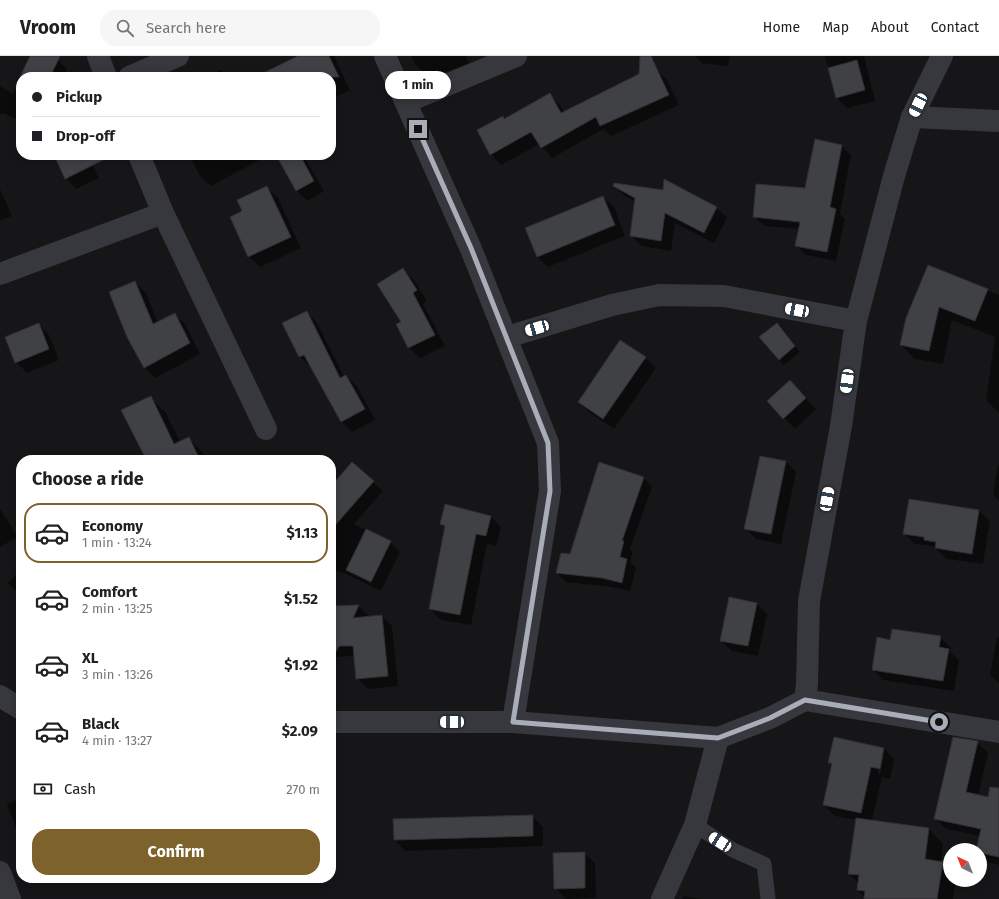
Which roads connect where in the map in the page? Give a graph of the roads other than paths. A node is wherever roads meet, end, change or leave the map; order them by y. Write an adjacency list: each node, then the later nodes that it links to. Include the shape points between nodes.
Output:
1 (98, 56): 6 (street)
2 (178, 56): 7 (street)
3 (385, 56): 8 (street)
4 (516, 56): 8 (street)
5 (942, 56): 9 (street)
6 (104, 72)
7 (141, 72)
8 (406, 102): 15 (street, via 471,248)
9 (912, 117): 10 (street); 14 (street)
10 (999, 121)
11 (141, 160): 12 (street)
12 (163, 213): 13 (street); 16 (street)
13 (0, 274)
14 (856, 321): 15 (street, via 724,296 659,296 612,305); 18 (street, via 809,601)
15 (507, 337): 21 (street, via 548,443 550,491)
16 (266, 429)
17 (0, 696): 19 (street)
18 (805, 700): 22 (street); 23 (street, via 770,718)
19 (16, 706)
20 (336, 722): 21 (street)
21 (513, 722): 23 (street)
22 (999, 732)
23 (718, 738): 24 (street)
24 (695, 825): 27 (street); 28 (lane, via 733,850 764,864)
25 (0, 872): 26 (street)
26 (10, 899)
27 (662, 899)
28 (768, 899)

